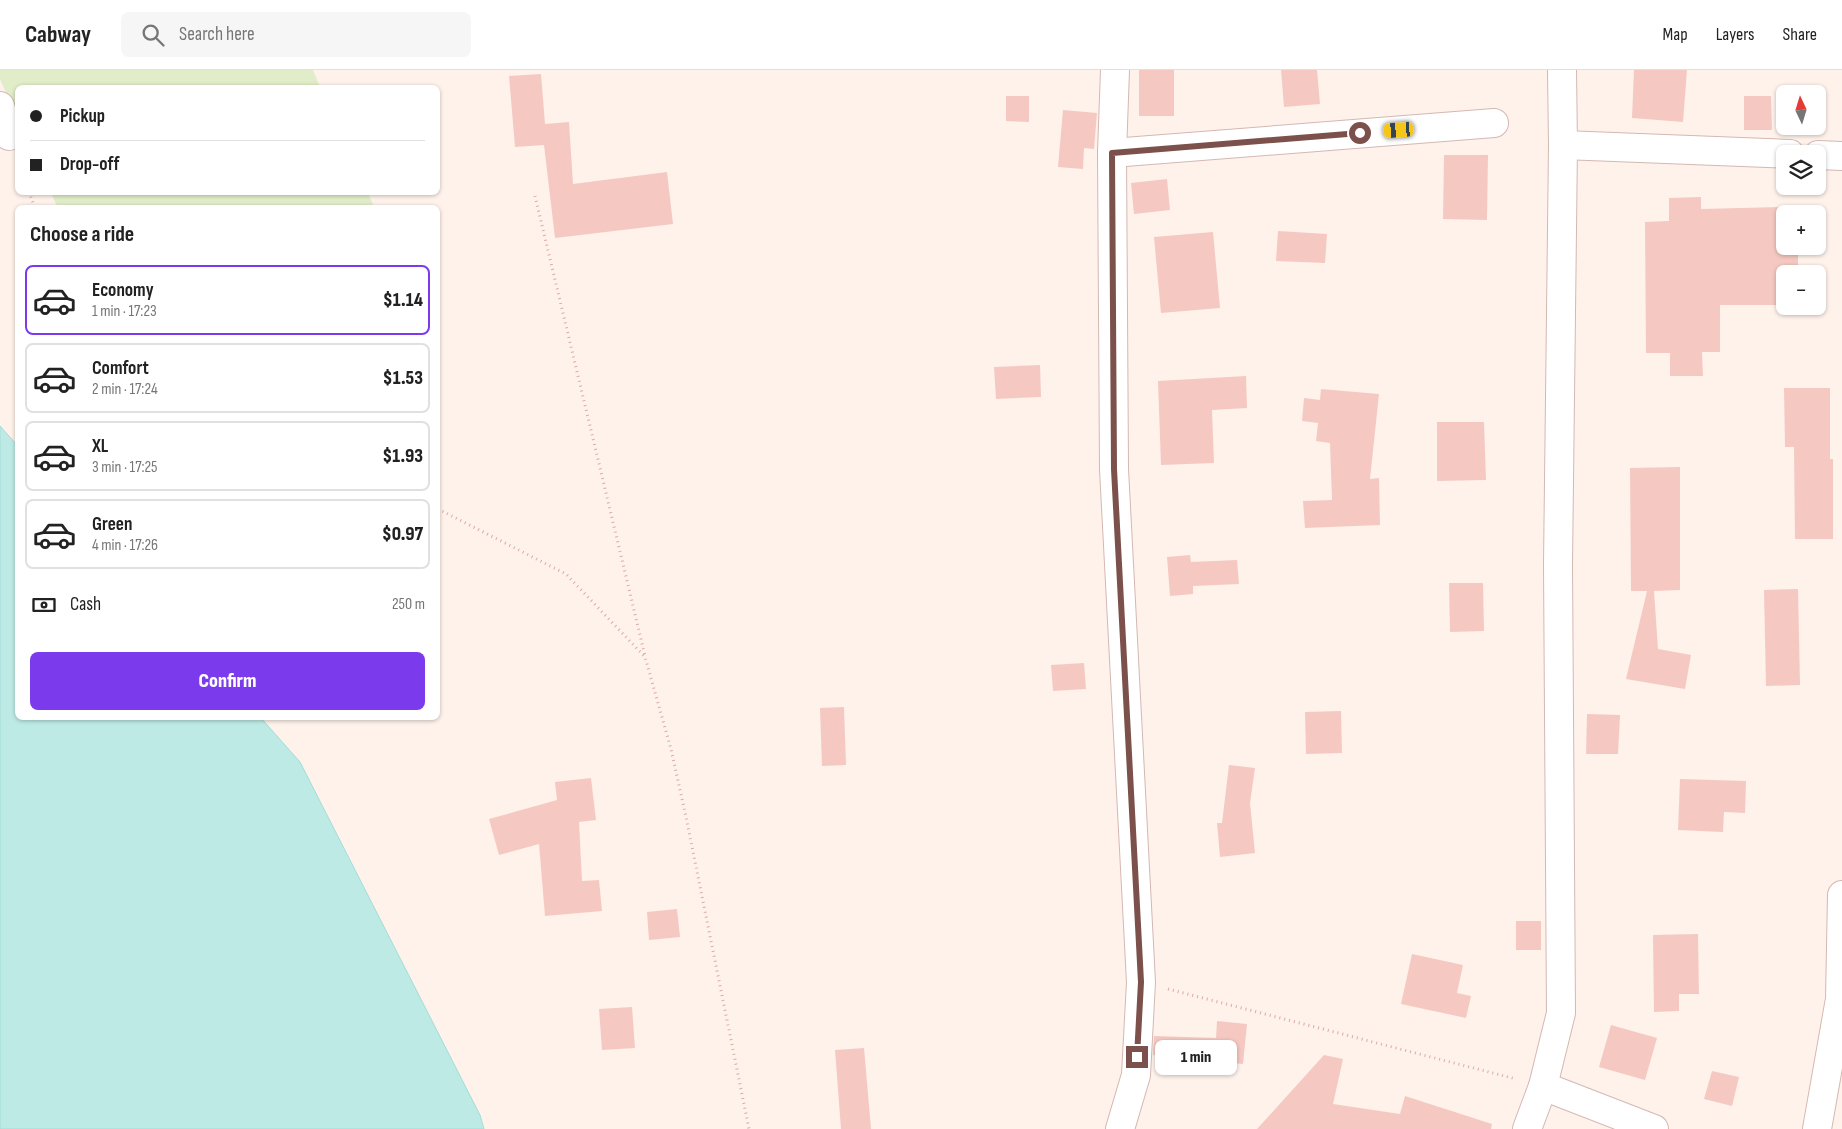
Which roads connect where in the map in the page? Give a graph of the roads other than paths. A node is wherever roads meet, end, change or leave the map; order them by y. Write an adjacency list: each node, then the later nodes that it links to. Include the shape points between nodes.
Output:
1 (1115, 70): 7 (street)
2 (1562, 70): 6 (street)
3 (0, 106): 5 (street)
4 (1494, 123): 7 (street)
5 (9, 136)
6 (1563, 144): 8 (street); 12 (street, via 1558,565 1561,1013)
7 (1112, 153): 13 (street, via 1114,469 1141,982 1136,1075)
8 (1776, 153)
9 (1826, 155): 10 (street)
10 (1842, 156)
11 (1842, 895): 16 (street, via 1840,999)
12 (1544, 1086): 14 (street); 15 (street)
13 (1120, 1129)
14 (1527, 1129)
15 (1654, 1129)
16 (1817, 1129)

